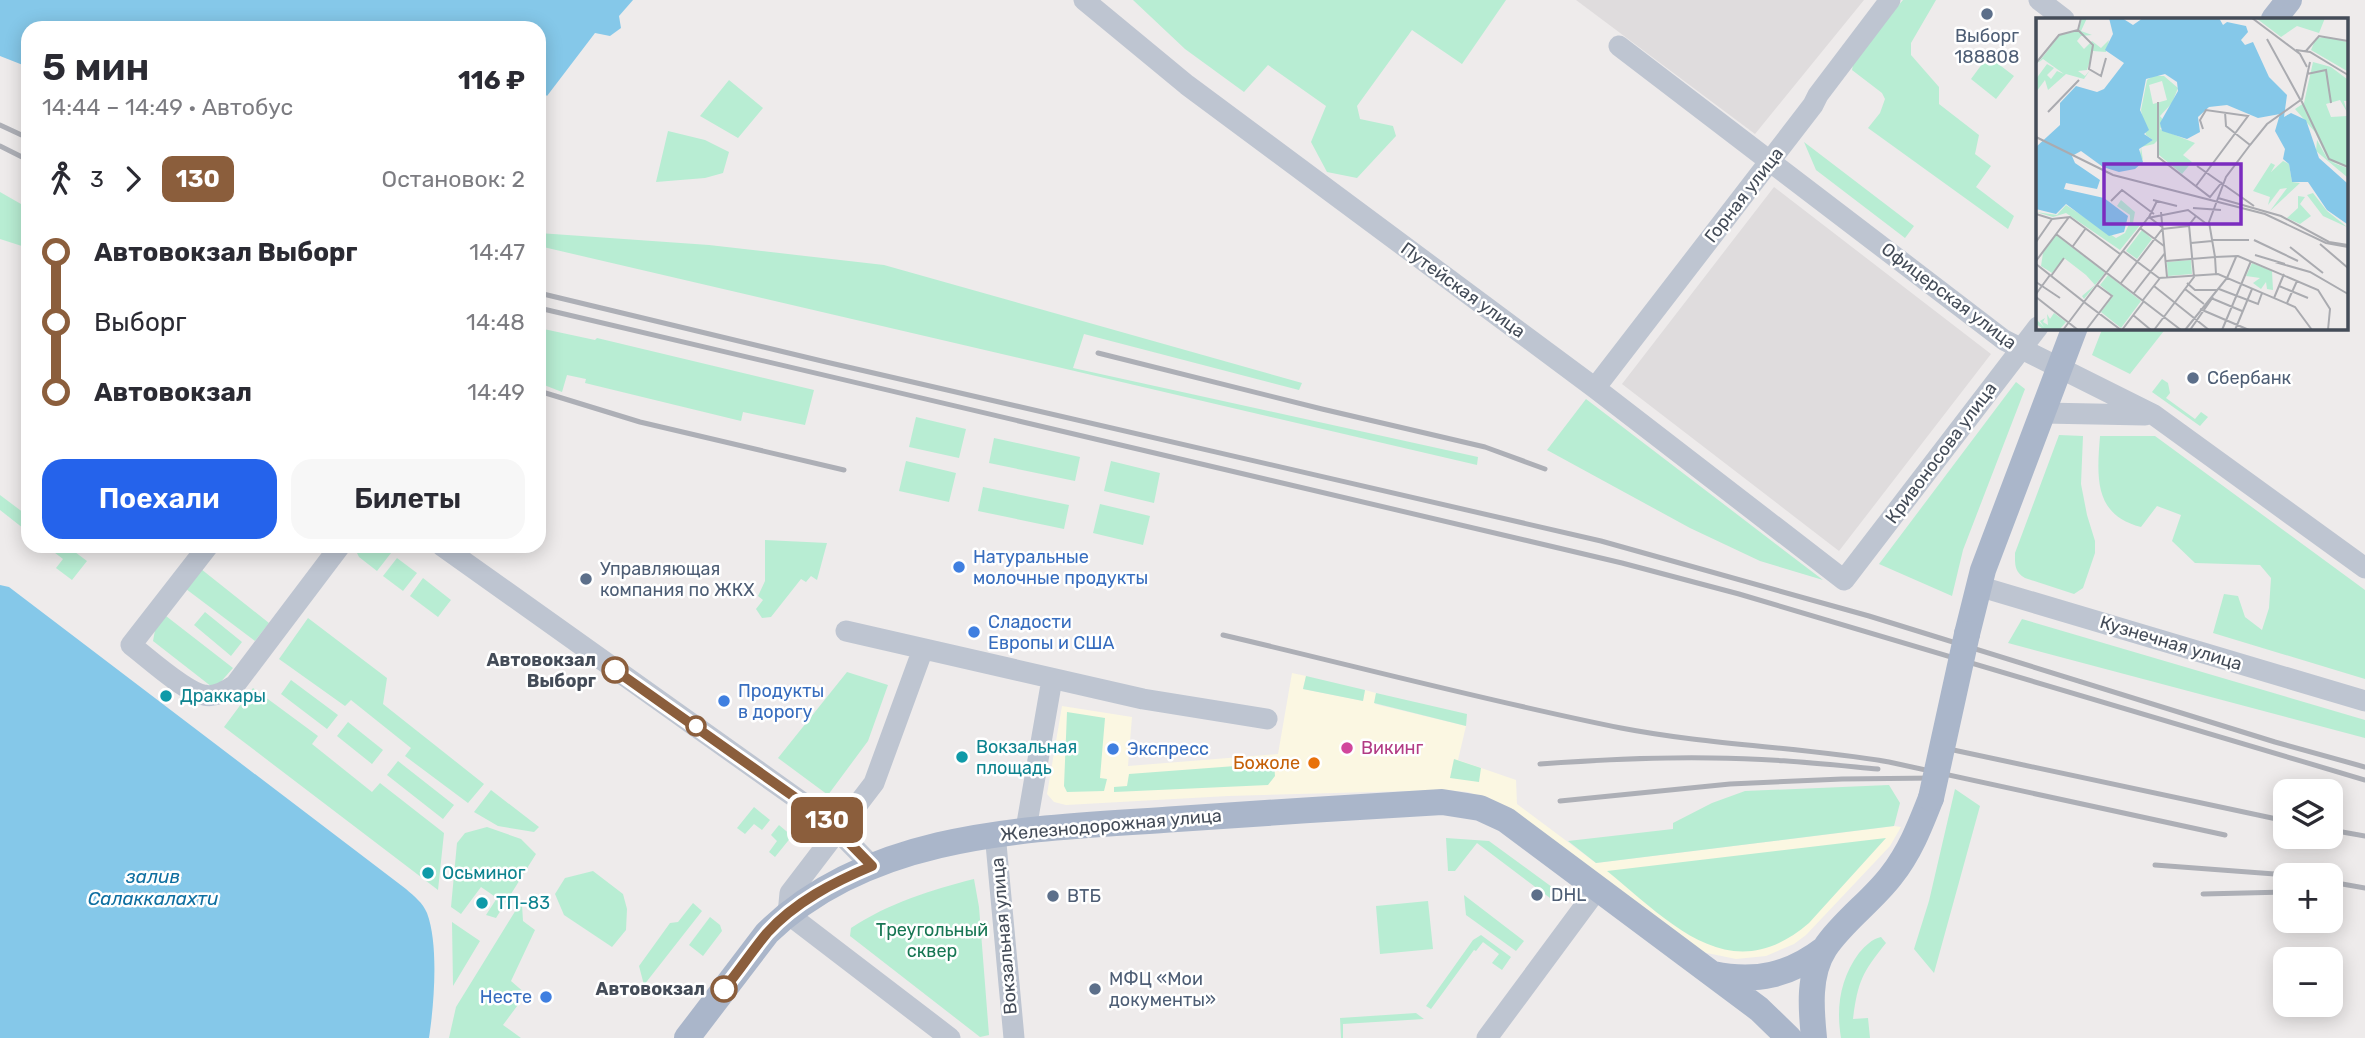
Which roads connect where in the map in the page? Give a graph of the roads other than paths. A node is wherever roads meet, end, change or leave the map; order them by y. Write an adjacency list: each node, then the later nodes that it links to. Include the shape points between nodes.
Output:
1 (1084, 0): 13 (street, Путейская улица, via 1187,85)
2 (1890, 0): 8 (street, Горная улица)
3 (2039, 0): 5 (street)
4 (2289, 0): 6 (main road)
5 (2062, 18)
6 (2275, 18)
7 (1619, 46): 8 (street, Офицерская улица)
8 (1770, 161): 11 (street, Офицерская улица); 13 (street, Горная улица)
9 (2036, 329): 11 (street, Кривоносова улица)
10 (2074, 329): 12 (main road)
11 (2021, 349): 12 (street, Офицерская улица); 20 (street, Кривоносова улица)
12 (2060, 369): 14 (main road); 15 (street, Офицерская улица)
13 (1595, 388): 20 (street, Путейская улица)
14 (2043, 413): 15 (street); 21 (main road)
15 (2154, 415): 19 (street, Офицерская улица)
16 (203, 553): 17 (street, via 131,645 205,696 235,685)
17 (336, 553)
18 (452, 553): 28 (street)
19 (2365, 568)
20 (1844, 580)
21 (1978, 586): 25 (street, Кузнечная улица); 33 (main road, bridge, via 1931,798 1917,835 1890,878)
22 (846, 631): 23 (street)
23 (923, 649): 24 (street); 28 (street, via 874,783)
24 (1052, 680): 26 (street); 27 (street)
25 (2365, 701)
26 (1267, 719)
27 (1026, 830): 29 (main road, Железнодорожная улица); 31 (main road, Железнодорожная улица, via 1457,803 1506,820)
28 (838, 831): 30 (street); 32 (street, via 790,893)
29 (995, 833): 30 (main road, Железнодорожная улица); 37 (street, Вокзальная улица)
30 (872, 866): 32 (main road, Железнодорожная улица, via 821,891)
31 (1598, 888): 34 (main road, Железнодорожная улица); 38 (street)
32 (788, 914): 35 (main road, Железнодорожная улица, via 767,933); 36 (street)
33 (1824, 949): 34 (main road, Железнодорожная улица, via 1773,976 1734,978); 40 (main road, via 1811,1001)
34 (1712, 973): 39 (main road, Железнодорожная улица)
35 (687, 1038)
36 (950, 1038)
37 (1014, 1038)
38 (1487, 1038)
39 (1789, 1038)
40 (1814, 1038)

